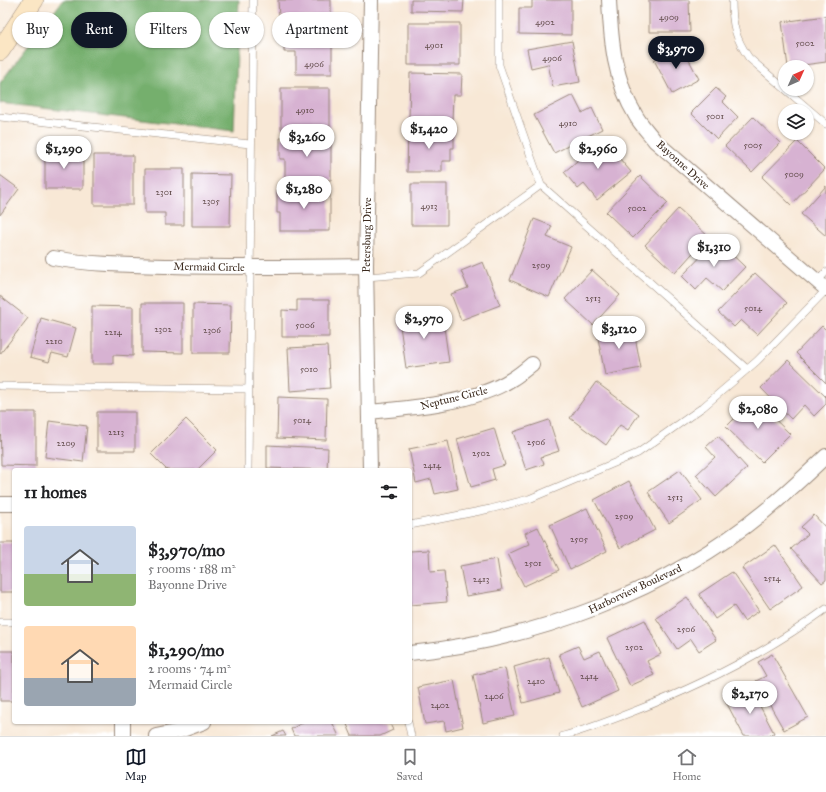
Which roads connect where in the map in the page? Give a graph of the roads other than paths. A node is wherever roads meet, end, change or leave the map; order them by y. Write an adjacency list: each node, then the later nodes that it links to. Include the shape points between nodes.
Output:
1 (34, 0): 7 (main road)
2 (253, 0): 10 (lane)
3 (371, 0): 14 (street, Petersburg Drive)
4 (499, 0): 11 (lane, via 499,65)
5 (609, 0): 15 (street, Bayonne Drive, via 615,66 636,117 655,140)
6 (732, 0): 9 (lane, via 732,22 740,45 749,58)
7 (0, 51)
8 (0, 116): 10 (lane)
9 (826, 124)
10 (250, 144): 13 (lane)
11 (541, 185): 14 (lane, via 419,273); 17 (lane)
12 (53, 258): 13 (street, Mermaid Circle, via 112,265)
13 (250, 268): 14 (street, Mermaid Circle); 19 (lane)
14 (366, 271): 20 (street, Petersburg Drive)
15 (824, 283): 17 (lane)
16 (532, 364): 20 (street, Neptune Circle, via 512,379 465,397 408,408)
17 (747, 369): 26 (lane, via 703,407 638,453 529,499)
18 (0, 386): 19 (lane)
19 (248, 389): 22 (lane)
20 (368, 412): 23 (street, Petersburg Drive)
21 (826, 456): 30 (street, Harborview Boulevard, via 764,512 725,540 677,570 631,593 586,612 529,630 449,649)
22 (248, 468)
23 (370, 468)
24 (0, 504): 25 (street)
25 (12, 504)
26 (412, 525)
27 (826, 609): 37 (lane, via 710,678 639,710)
28 (0, 622): 29 (lane)
29 (12, 622)
30 (412, 652)
31 (123, 724): 34 (street)
32 (198, 724): 35 (street)
33 (408, 724): 36 (lane)
34 (123, 736)
35 (156, 736)
36 (411, 736)
37 (563, 736)

